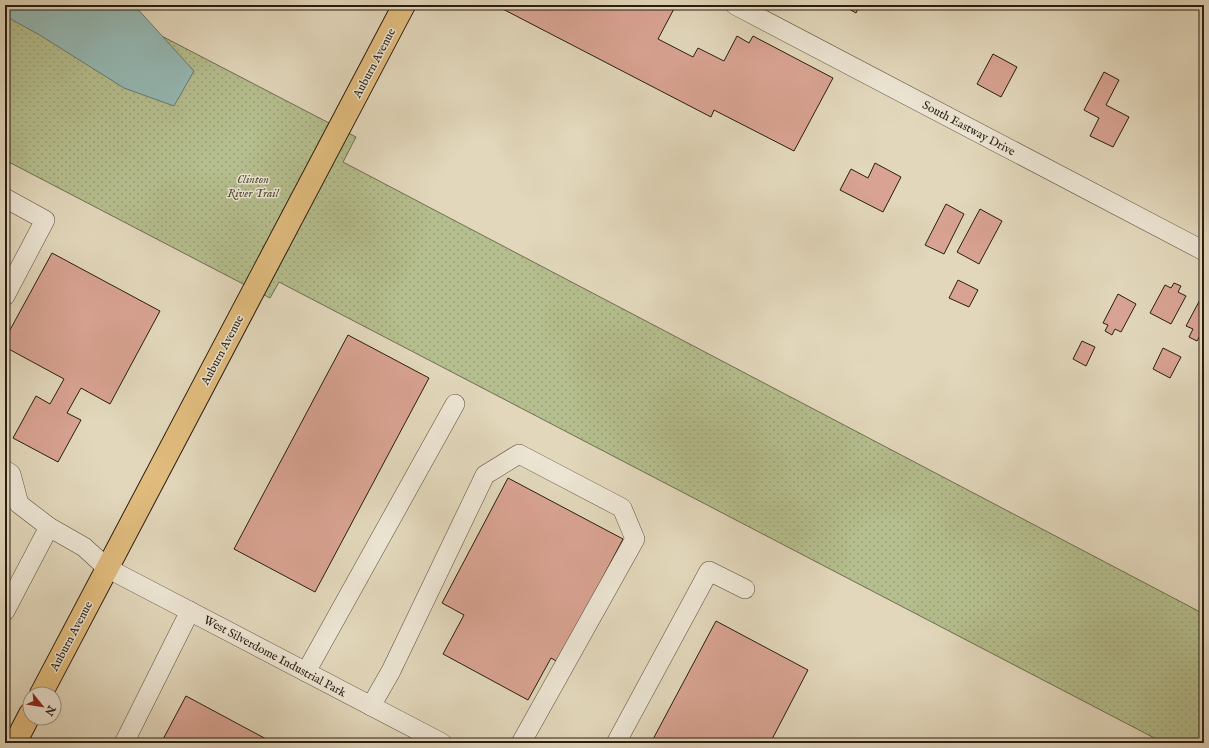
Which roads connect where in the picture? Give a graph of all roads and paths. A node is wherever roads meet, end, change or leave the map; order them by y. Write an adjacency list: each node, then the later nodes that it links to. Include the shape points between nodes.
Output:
1 (404, 5): 9 (main road, Auburn Avenue)
2 (736, 5): 4 (street, South Eastway Drive)
3 (5, 198): 5 (street, via 46,220)
4 (1204, 251)
5 (5, 296)
6 (455, 404): 13 (street)
7 (5, 470): 8 (street, West Silverdome Industrial Park, via 12,474 19,504)
8 (49, 527): 9 (street, West Silverdome Industrial Park, via 84,547); 11 (street)
9 (107, 568): 12 (street, West Silverdome Industrial Park); 14 (main road, Auburn Avenue)
10 (746, 589): 21 (street, via 709,571)
11 (5, 611)
12 (190, 611): 13 (street, West Silverdome Industrial Park); 18 (street)
13 (306, 672): 15 (street, West Silverdome Industrial Park)
14 (45, 686)
15 (371, 706): 19 (street, West Silverdome Industrial Park); 20 (street, via 391,671 485,475 519,454 622,508 635,539)
16 (24, 726): 17 (main road)
17 (15, 743)
18 (124, 743)
19 (442, 743)
20 (521, 743)
21 (616, 743)

